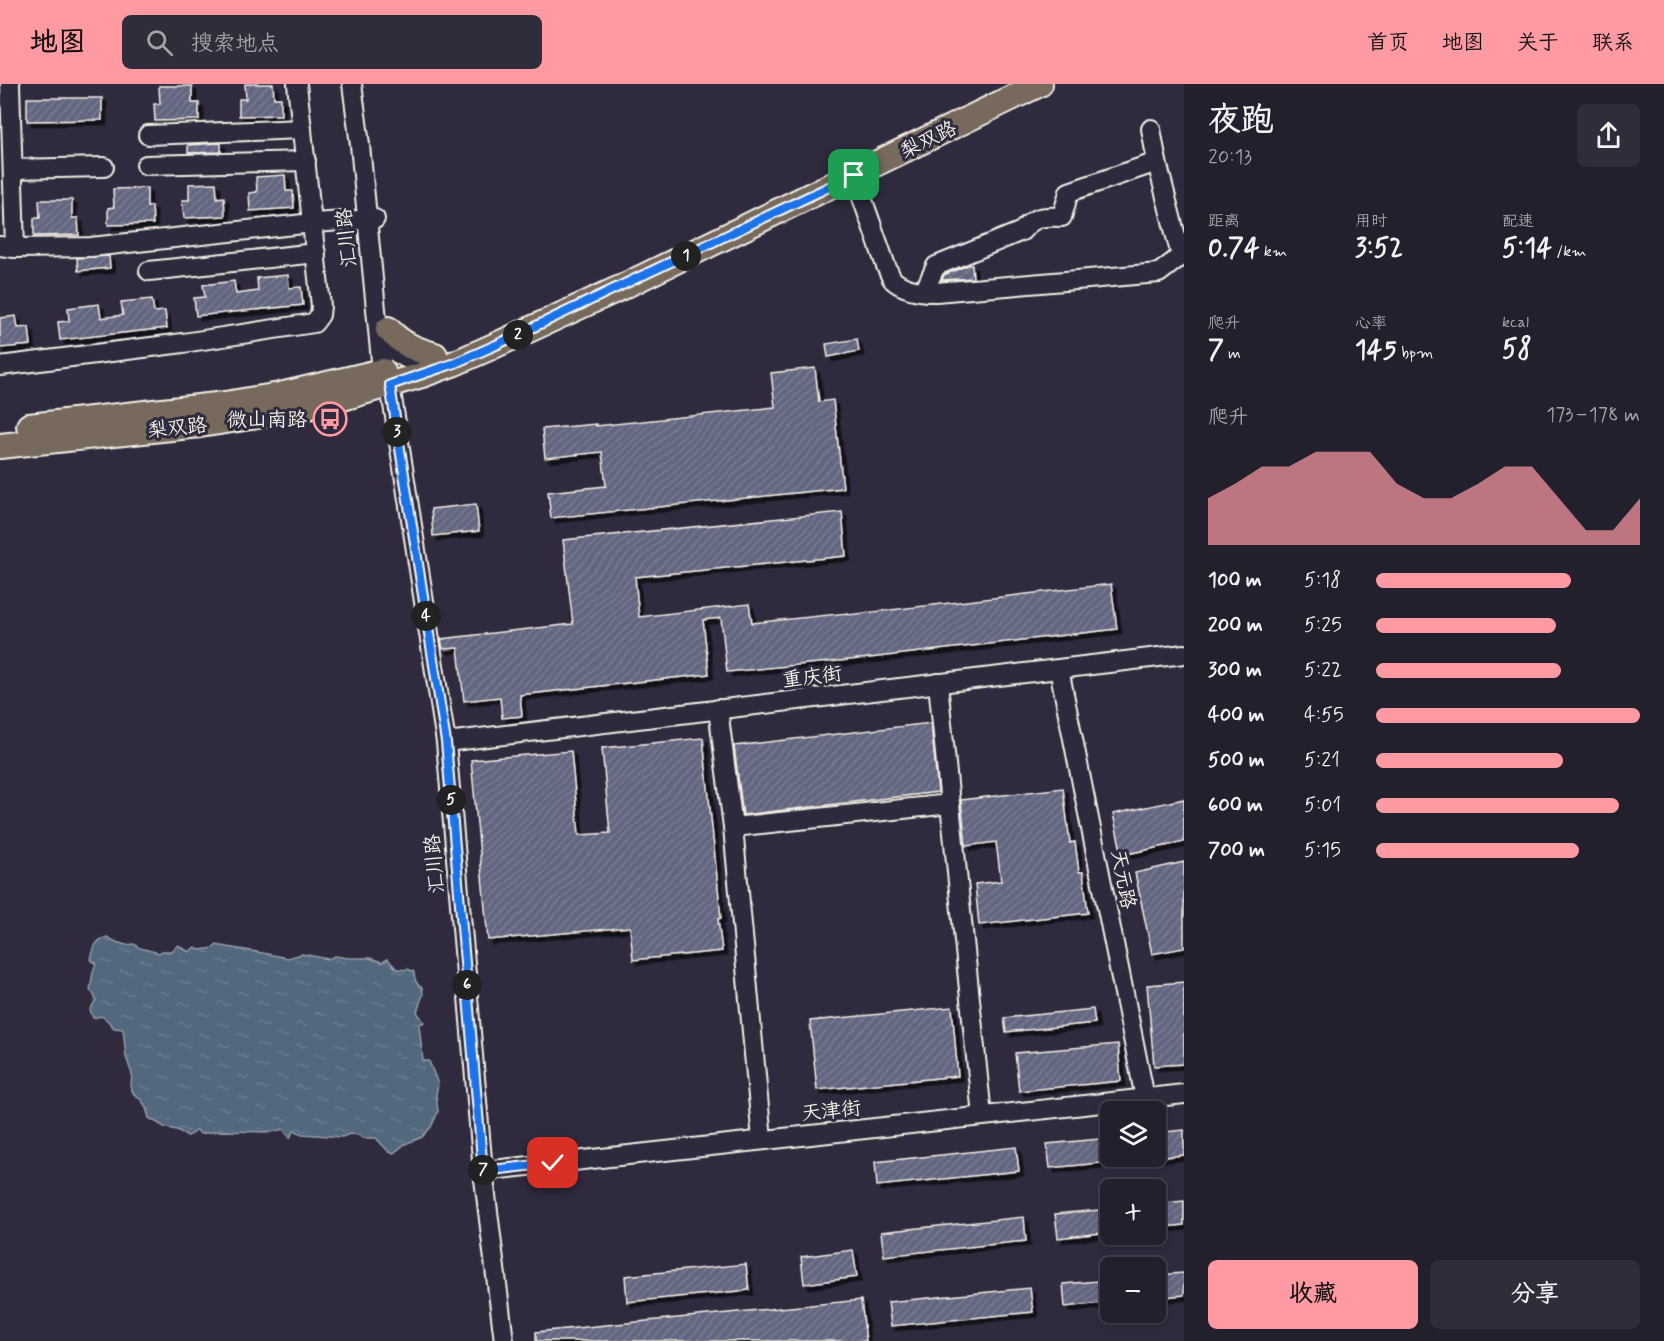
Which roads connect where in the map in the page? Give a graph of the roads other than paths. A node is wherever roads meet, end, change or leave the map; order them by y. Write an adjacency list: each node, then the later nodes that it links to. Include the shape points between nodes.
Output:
1 (10, 84): 10 (street)
2 (297, 84): 7 (street)
3 (352, 84): 17 (street, 汇川路)
4 (362, 84): 17 (street, 汇川路)
5 (1005, 84): 24 (main road, 梨双路, via 540,309)
6 (1040, 84): 16 (main road, 梨双路)
7 (302, 129): 9 (street); 11 (street)
8 (1151, 129): 12 (street)
9 (148, 135)
10 (6, 138): 15 (street)
11 (306, 161): 13 (street); 18 (street)
12 (1157, 162): 21 (street); 23 (street, via 1070,192 1062,217 1045,216 1030,221 1022,231 936,267)
13 (146, 165)
14 (104, 167): 15 (street)
15 (13, 170): 19 (street)
16 (854, 175): 23 (street, via 893,280); 24 (main road, 梨双路, via 496,345)
17 (371, 219): 18 (street); 24 (street, 汇川路)
18 (313, 223): 19 (street, via 91,247); 20 (street)
19 (8, 247)
20 (316, 253): 22 (street); 25 (street, via 321,306 314,323)
21 (1183, 256): 23 (street, via 1159,273)
22 (148, 271)
23 (927, 292)
24 (402, 358): 26 (main road, 梨双路, via 279,395); 27 (main road, 梨双路, via 322,404 237,420); 32 (street, 汇川路)
25 (0, 366)
26 (0, 430)
27 (0, 446)
28 (1184, 654): 29 (street, 重庆街)
29 (1059, 669): 30 (street, 重庆街); 36 (street, 天元路)
30 (939, 683): 31 (street, 重庆街); 33 (street)
31 (718, 709): 32 (street, 重庆街); 34 (street)
32 (446, 742): 39 (street, 汇川路)
33 (950, 804): 34 (street); 37 (street)
34 (733, 827): 38 (street)
35 (1184, 1094): 36 (street, 天津街)
36 (1145, 1098): 37 (street, 天津街)
37 (982, 1116): 38 (street, 天津街)
38 (762, 1140): 39 (street, 天津街)
39 (483, 1171): 40 (street, 汇川路)
40 (504, 1341)

